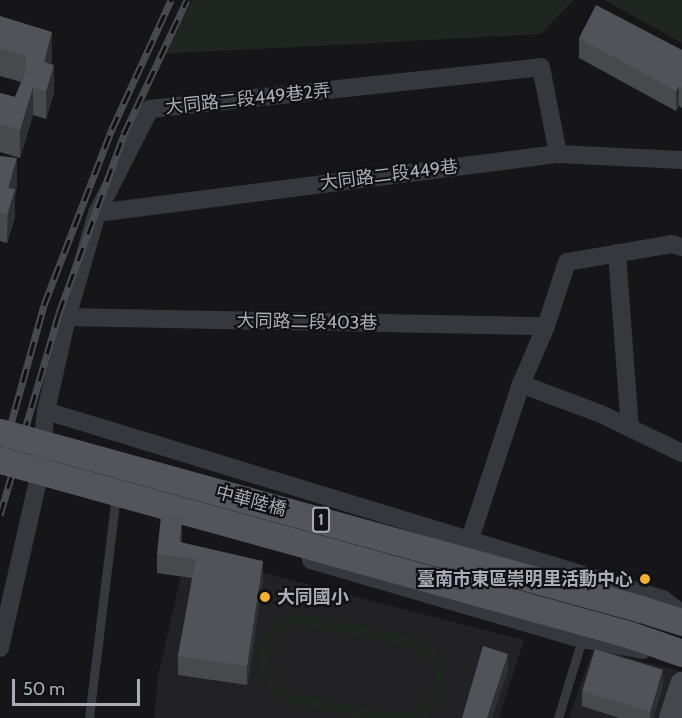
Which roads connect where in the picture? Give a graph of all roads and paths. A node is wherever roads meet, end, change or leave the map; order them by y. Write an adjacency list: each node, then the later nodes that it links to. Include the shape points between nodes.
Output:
1 (558, 154): 2 (street, 大同路二段449巷); 3 (street, 大同路二段449巷); 3 (street, 大同路二段449巷2弄, via 541,67 150,109)
2 (682, 160)
3 (97, 213): 6 (street, 大同路二段449巷2弄)
4 (682, 247): 5 (street, via 672,244)
5 (617, 253): 7 (street, via 567,262); 10 (street)
6 (67, 317): 7 (street, 大同路二段403巷); 9 (street, 大同路二段449巷2弄)
7 (546, 326): 8 (street)
8 (521, 384): 10 (street); 16 (street)
9 (46, 411): 14 (street, 大同路二段449巷2弄); 16 (street)
10 (630, 428): 12 (street)
11 (0, 432): 18 (main road, 中華陸橋 / 1, bridge)
12 (682, 453)
13 (0, 460): 21 (main road, 中華陸橋 / 1, bridge, via 631,635)
14 (38, 481): 15 (street); 20 (street, 大同路二段449巷2弄)
15 (115, 503): 19 (street); 23 (lane)
16 (470, 539): 17 (street, via 663,599)
17 (682, 614)
18 (682, 622)
19 (582, 639): 21 (street); 24 (lane)
20 (0, 648)
21 (682, 654)
22 (682, 684): 25 (street)
23 (89, 718)
24 (558, 718)
25 (671, 718)

